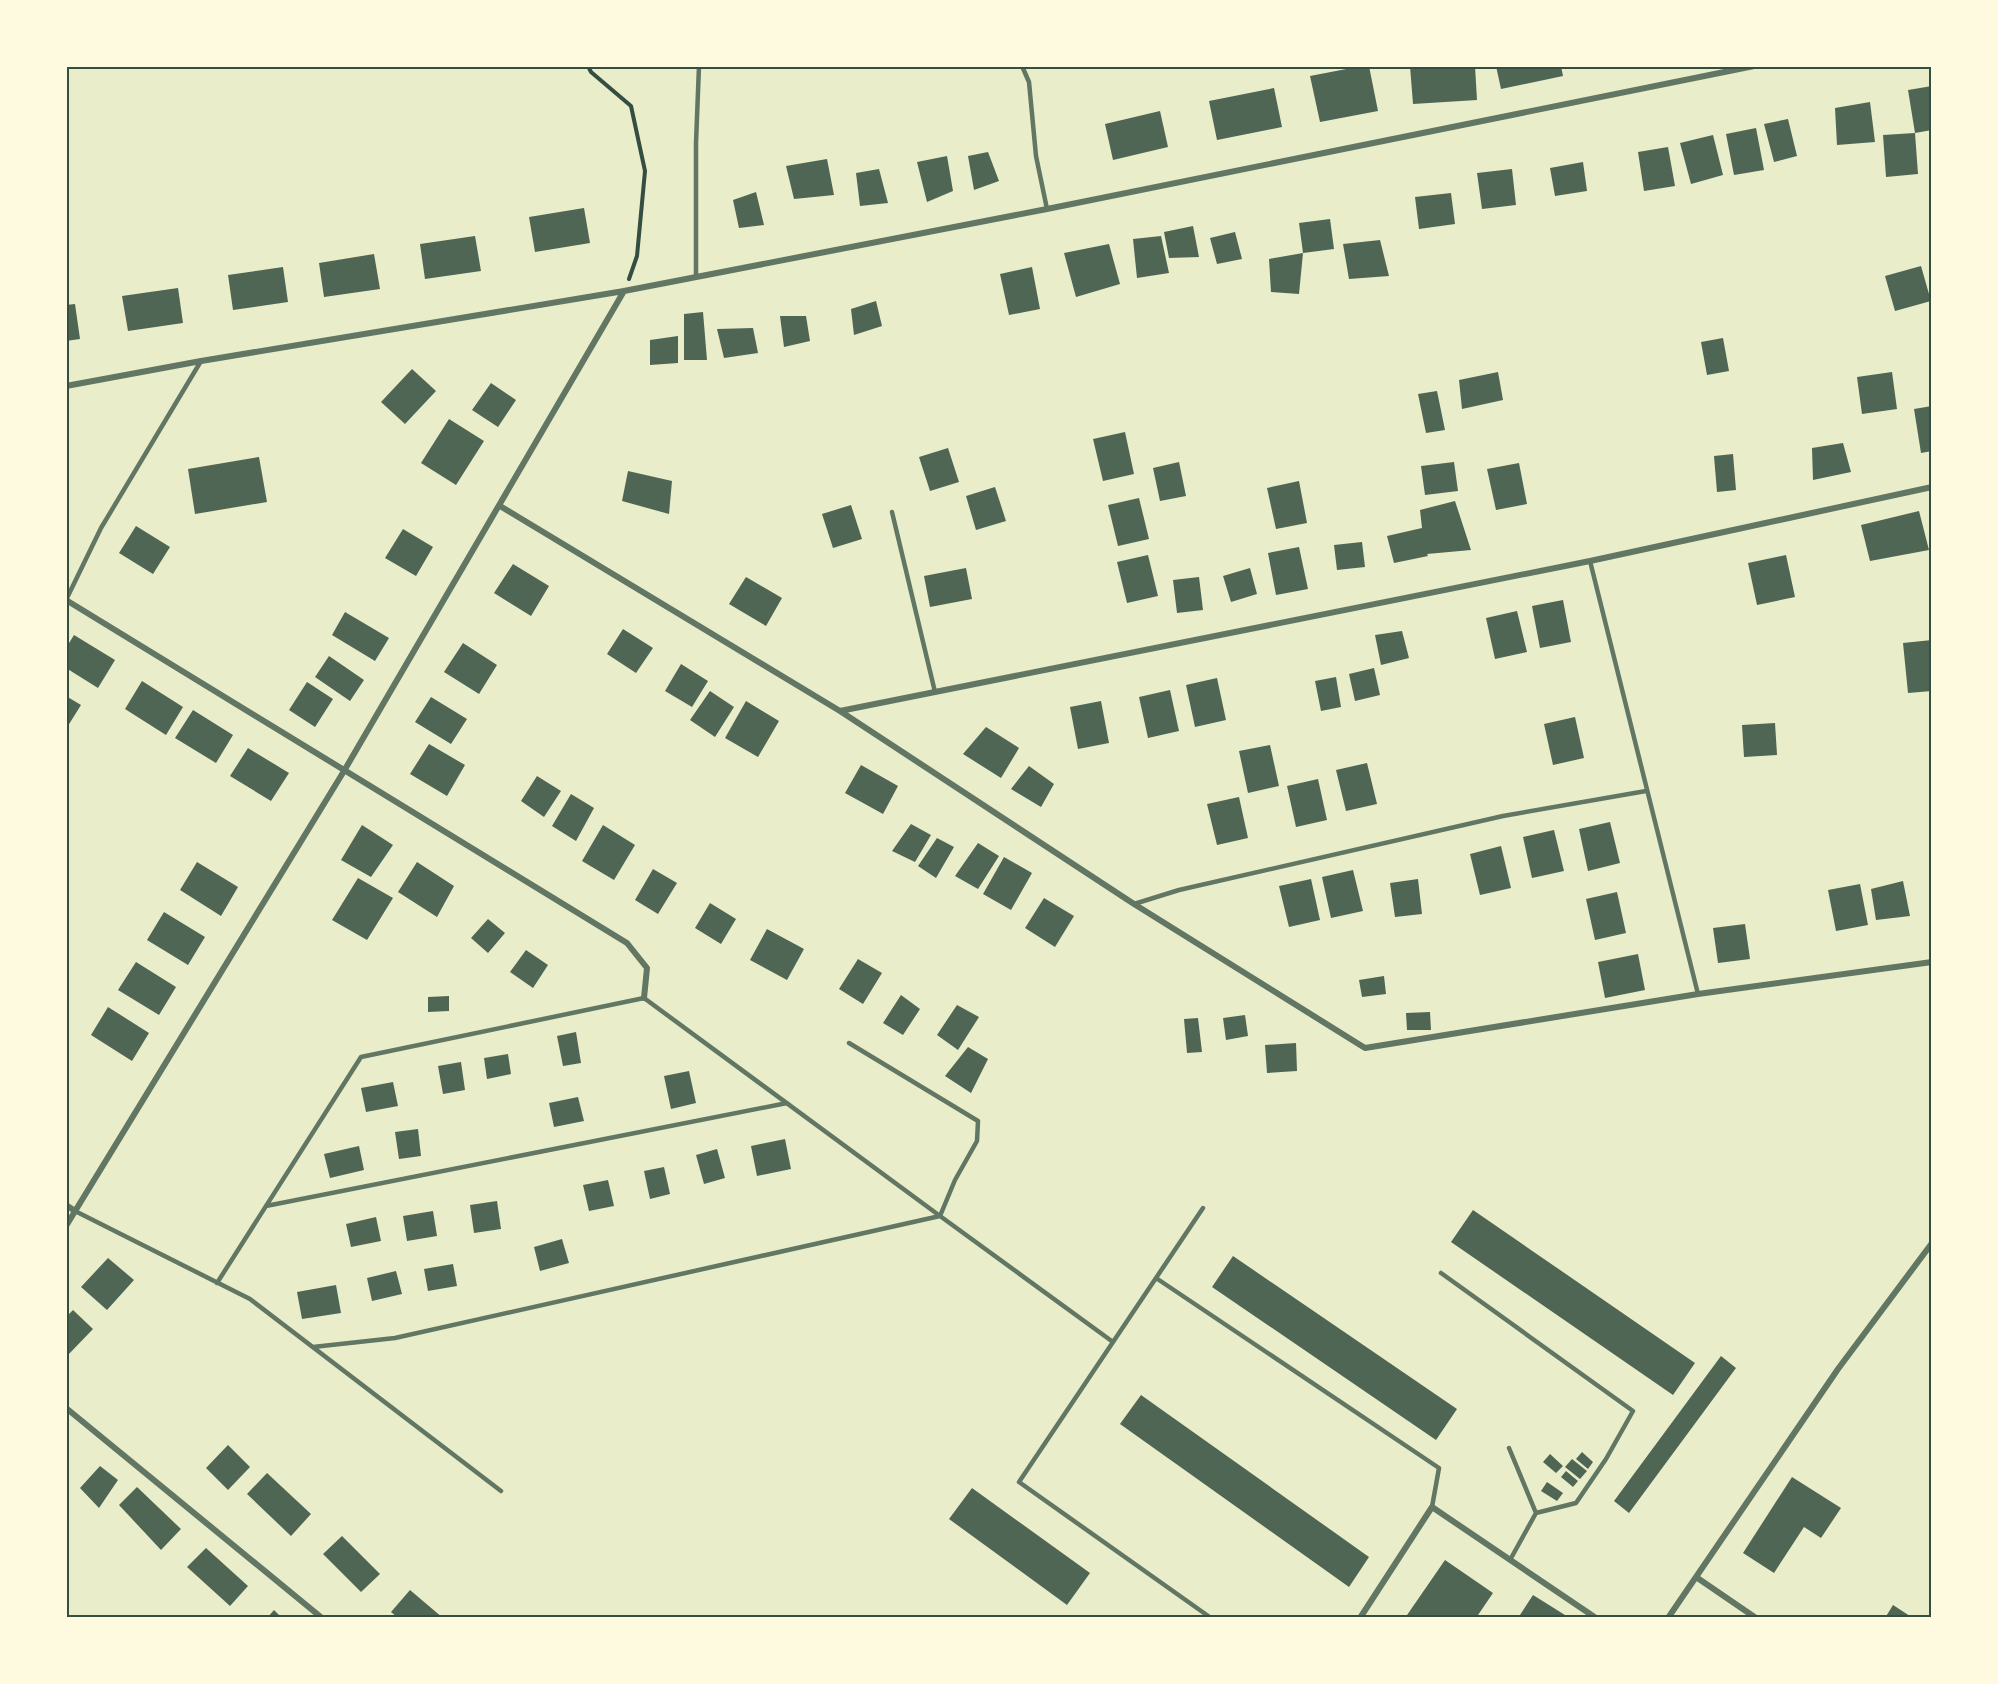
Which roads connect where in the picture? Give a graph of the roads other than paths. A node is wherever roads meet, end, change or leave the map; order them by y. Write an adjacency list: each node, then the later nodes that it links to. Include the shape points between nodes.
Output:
1 (699, 66): 5 (lane)
2 (1022, 66): 4 (lane, via 1029,82 1036,156)
3 (1754, 66): 4 (street)
4 (1047, 209): 5 (street)
5 (696, 277): 6 (street)
6 (624, 291): 7 (street); 10 (street)
7 (201, 361): 8 (street); 13 (lane, via 102,528)
8 (66, 386)
9 (1932, 487): 12 (street)
10 (500, 506): 15 (street); 16 (street)
11 (892, 512): 14 (lane)
12 (1590, 561): 14 (street); 17 (lane)
13 (66, 600): 16 (street)
14 (936, 692): 15 (street)
15 (840, 711): 18 (street)
16 (344, 771): 21 (street, via 627,944 647,968); 27 (street)
17 (1646, 791): 18 (lane, via 1492,818 1179,890); 20 (lane)
18 (1134, 904): 20 (street, via 1365,1048)
19 (1932, 962): 20 (street)
20 (1698, 994)
21 (644, 998): 23 (lane); 25 (lane, via 361,1057)
22 (849, 1043): 28 (lane, via 978,1121 977,1141)
23 (787, 1103): 25 (lane); 28 (lane)
24 (66, 1205): 27 (street)
25 (266, 1206): 33 (lane)
26 (1203, 1208): 32 (lane)
27 (75, 1211): 29 (street); 33 (lane)
28 (940, 1216): 34 (lane); 35 (lane, via 395,1338)
29 (66, 1226)
30 (1932, 1243): 42 (street, via 1838,1370)
31 (1441, 1273): 40 (lane, via 1633,1411 1576,1503)
32 (1156, 1278): 34 (lane); 39 (lane, via 1439,1468)
33 (217, 1283): 35 (lane, via 250,1299)
34 (1113, 1342): 44 (lane, via 1019,1482)
35 (313, 1347): 38 (lane)
36 (66, 1408): 43 (street)
37 (1509, 1448): 40 (lane)
38 (501, 1491)
39 (1432, 1507): 41 (street); 45 (street)
40 (1536, 1513): 41 (lane)
41 (1510, 1560): 46 (street)
42 (1696, 1577): 47 (street); 48 (street)
43 (322, 1618)
44 (1211, 1618)
45 (1360, 1618)
46 (1596, 1618)
47 (1668, 1618)
48 (1756, 1618)

